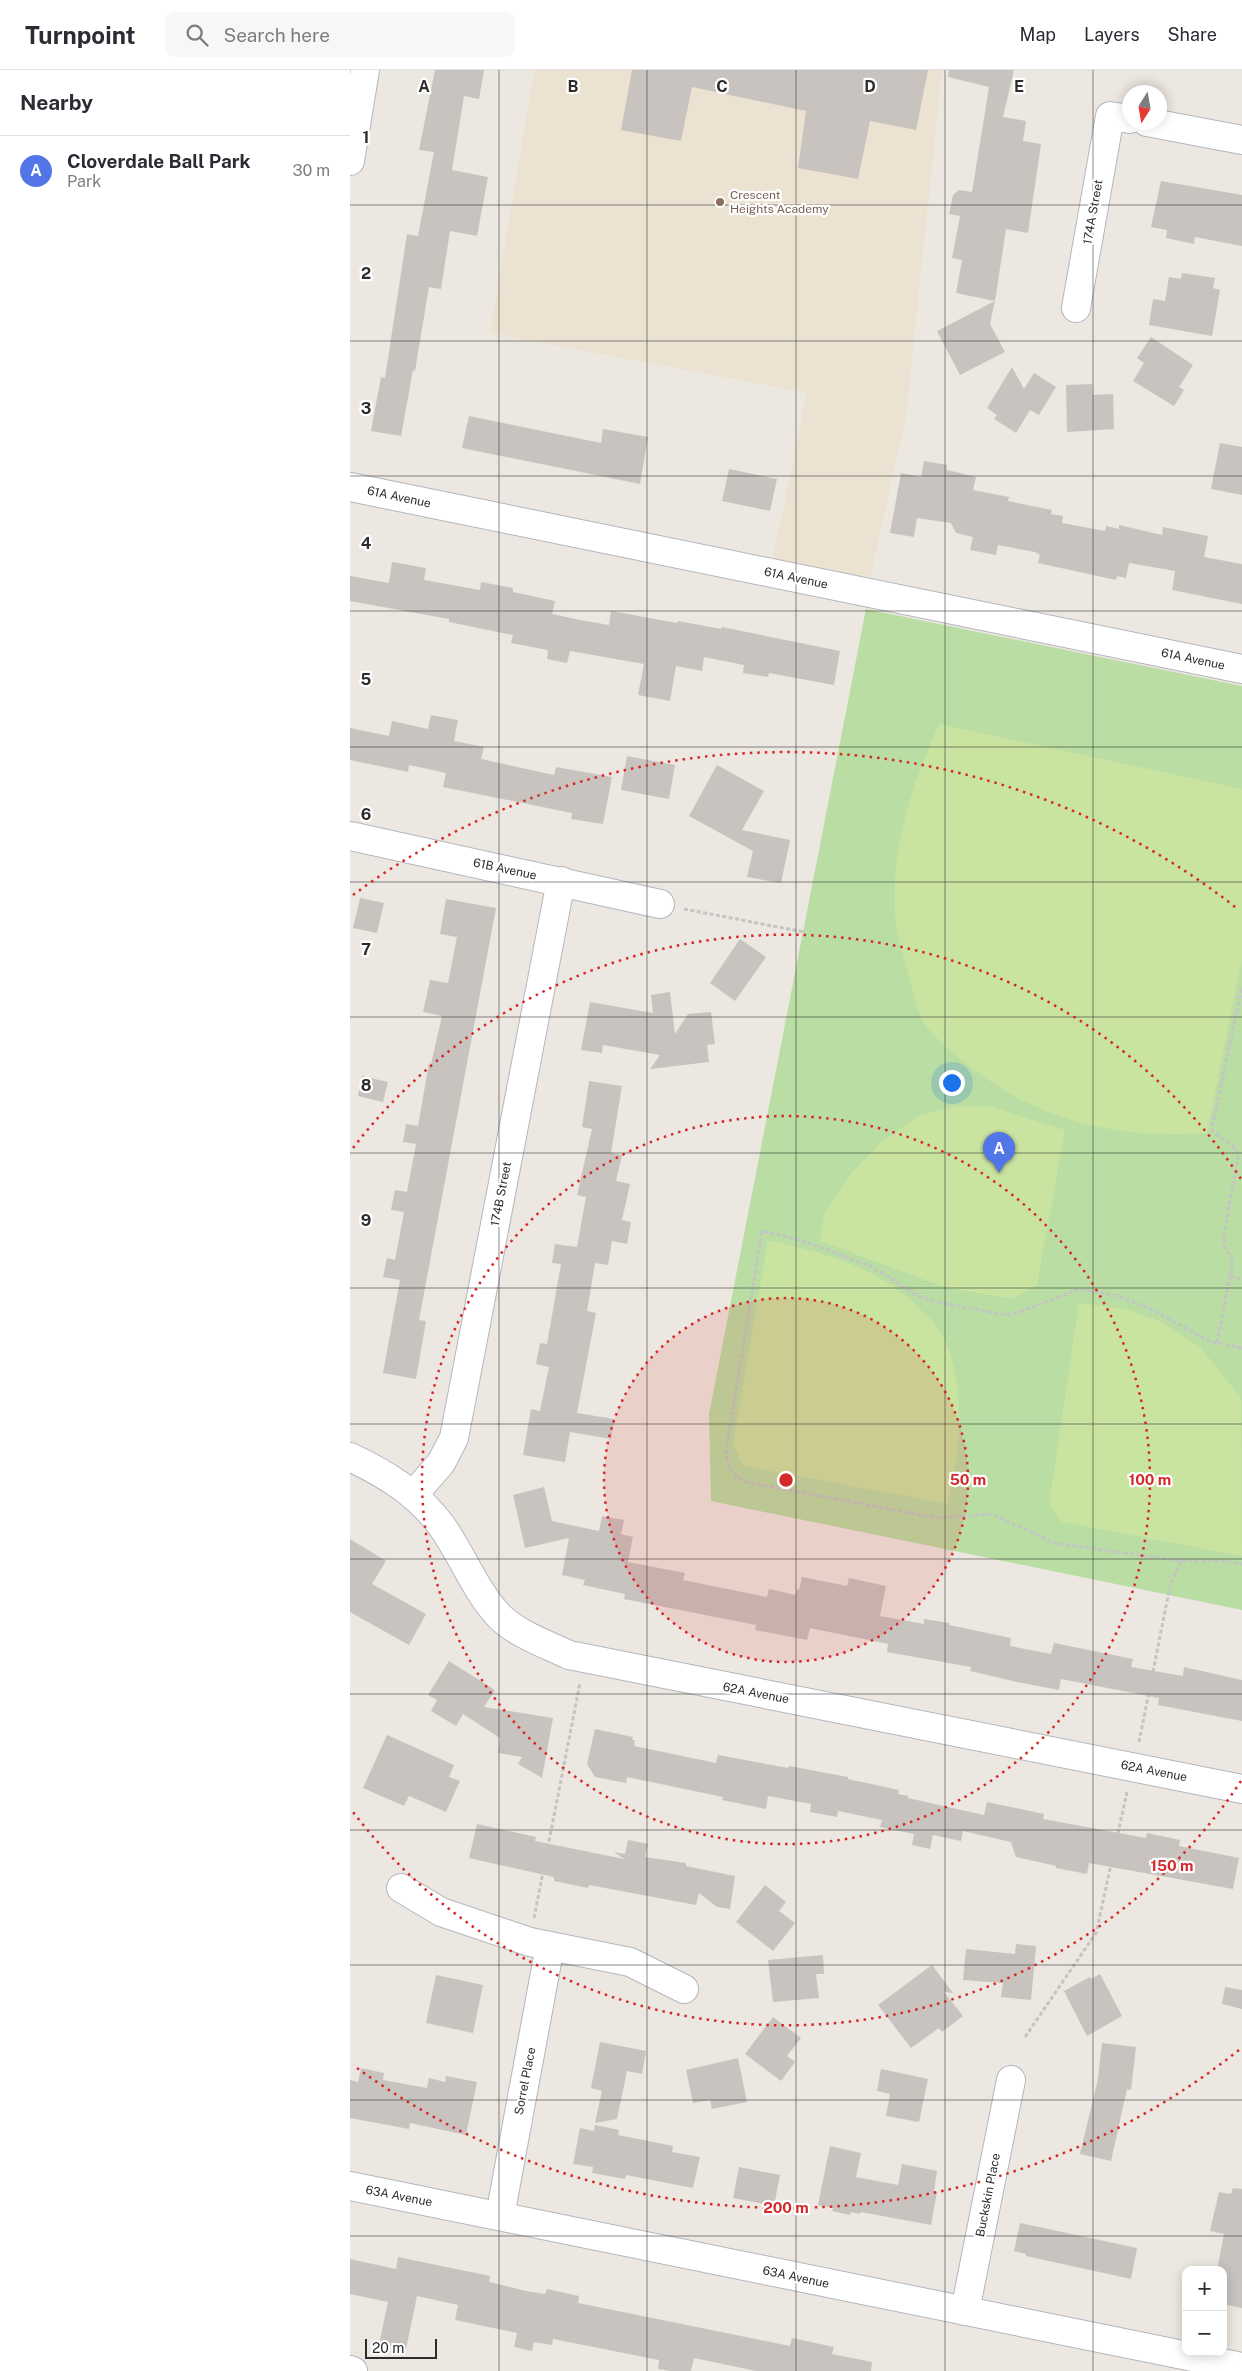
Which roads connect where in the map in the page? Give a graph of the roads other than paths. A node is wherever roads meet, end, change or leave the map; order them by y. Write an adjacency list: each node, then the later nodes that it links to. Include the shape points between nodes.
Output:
1 (365, 70): 5 (street)
2 (1120, 118): 6 (street, 174A Street)
3 (1167, 126): 4 (street)
4 (1242, 140)
5 (350, 161)
6 (1076, 308)
7 (350, 487): 8 (street, 61A Avenue)
8 (1242, 669)
9 (350, 836): 10 (street, 61B Avenue)
10 (561, 881): 11 (street, 61B Avenue); 13 (street, 174B Street, via 454,1438 441,1463)
11 (660, 904)
12 (350, 1457): 13 (street, 62A Avenue, via 380,1471)
13 (414, 1494): 14 (street, 62A Avenue, via 441,1525 479,1590 500,1616 529,1637 569,1655)
14 (1242, 1788)
15 (401, 1888): 16 (street, via 441,1912)
16 (550, 1946): 17 (street, via 630,1962); 20 (street, Sorrel Place)
17 (684, 1989)
18 (1011, 2080): 21 (street, Buckskin Place)
19 (350, 2186): 20 (street, 63A Avenue)
20 (500, 2216): 21 (street, 63A Avenue)
21 (965, 2311): 22 (street, 63A Avenue)
22 (1242, 2367)

